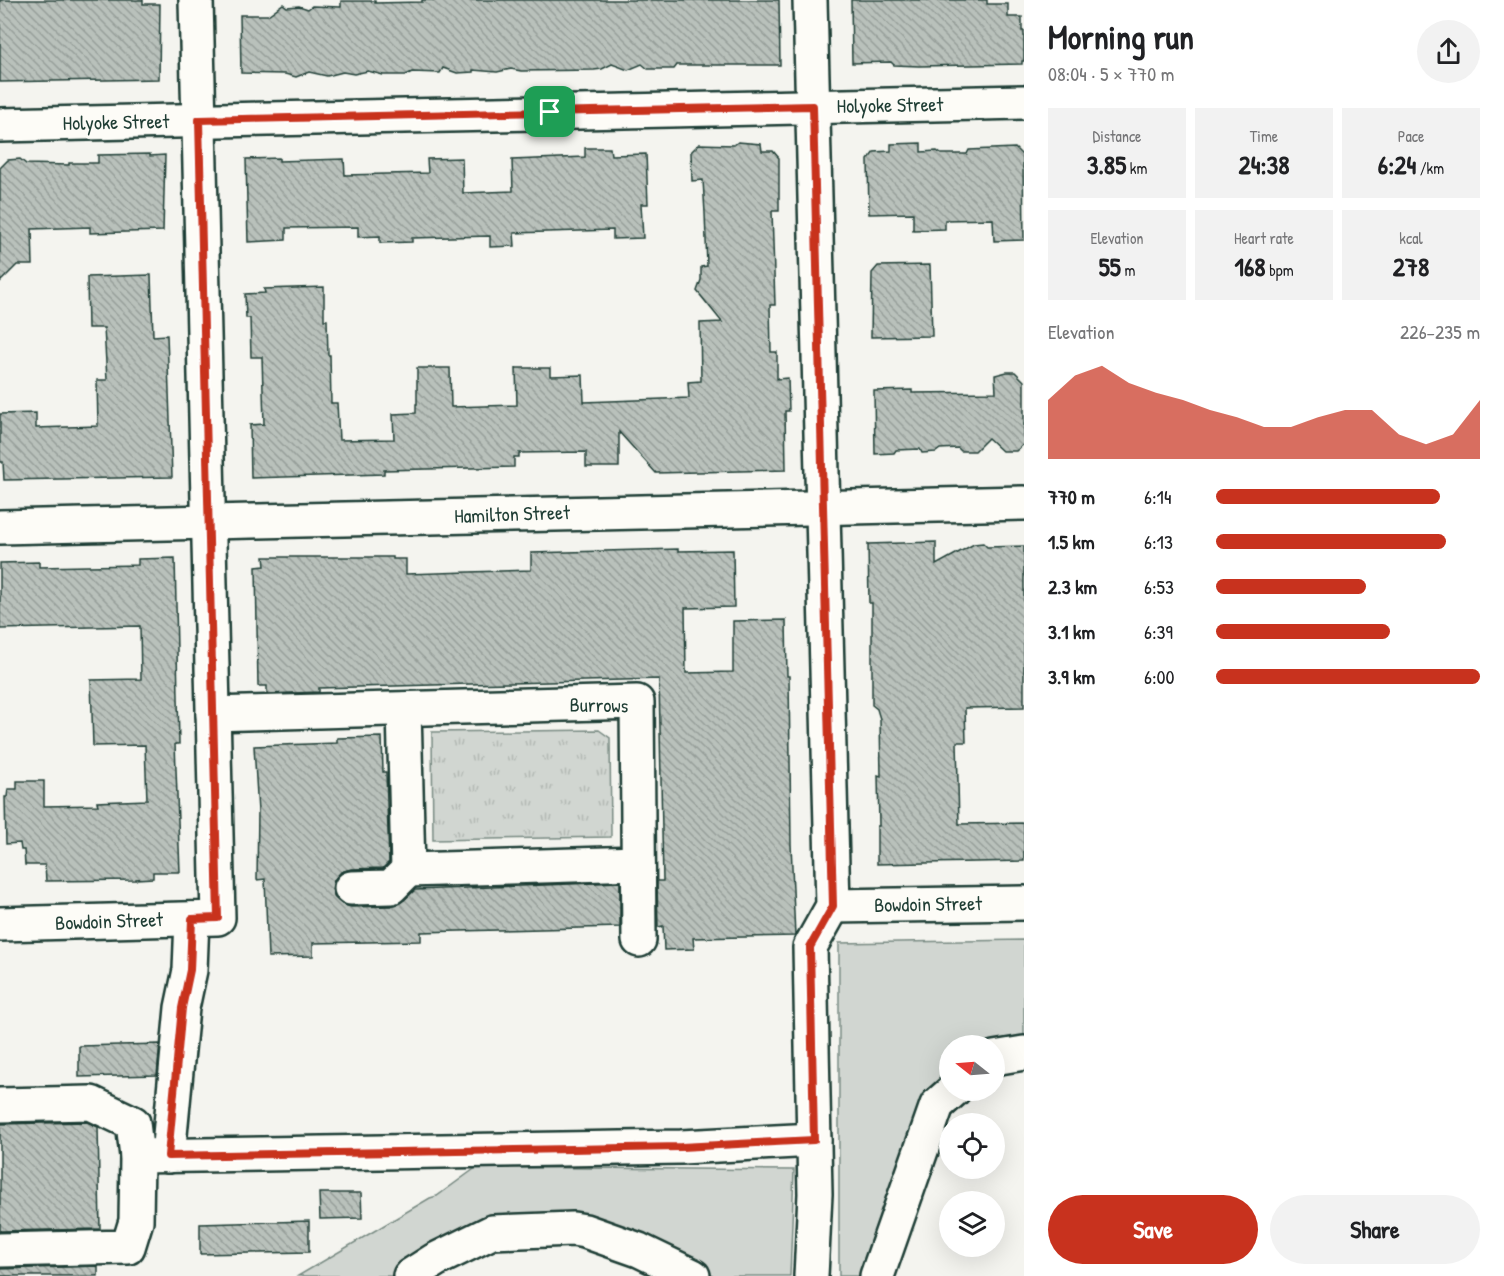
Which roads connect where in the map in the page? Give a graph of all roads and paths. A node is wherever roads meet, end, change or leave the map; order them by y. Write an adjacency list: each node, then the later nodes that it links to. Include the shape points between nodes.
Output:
1 (196, 0): 5 (street)
2 (810, 0): 4 (street)
3 (1024, 102): 4 (street, Holyoke Street)
4 (813, 106): 5 (street, Holyoke Street); 8 (street)
5 (199, 120): 6 (street, Holyoke Street); 9 (street)
6 (0, 125)
7 (1024, 502): 8 (street, Hamilton Street)
8 (822, 506): 9 (street, Hamilton Street); 17 (street)
9 (208, 522): 10 (street, Hamilton Street); 12 (street)
10 (0, 527)
11 (404, 709): 12 (street, Burrows); 13 (street, Burrows, via 637,702); 14 (street)
12 (213, 714): 18 (street)
13 (638, 863): 14 (street); 20 (street, Burrows)
14 (408, 870): 15 (street, via 391,887)
15 (351, 888)
16 (1024, 903): 17 (street, Bowdoin Street)
17 (833, 906): 25 (street, via 810,947)
18 (205, 918): 19 (street, Bowdoin Street); 26 (street, via 190,970)
19 (0, 924)
20 (639, 940)
21 (1024, 1053): 22 (street)
22 (1005, 1056)
23 (942, 1101): 31 (street)
24 (0, 1105): 26 (street, via 91,1103 133,1123)
25 (814, 1140): 26 (street, via 681,1147); 30 (street)
26 (152, 1156): 27 (street, via 128,1247)
27 (0, 1250)
28 (410, 1276): 29 (street, via 492,1232 573,1230 639,1250)
29 (693, 1276)
30 (812, 1276)
31 (877, 1276)

